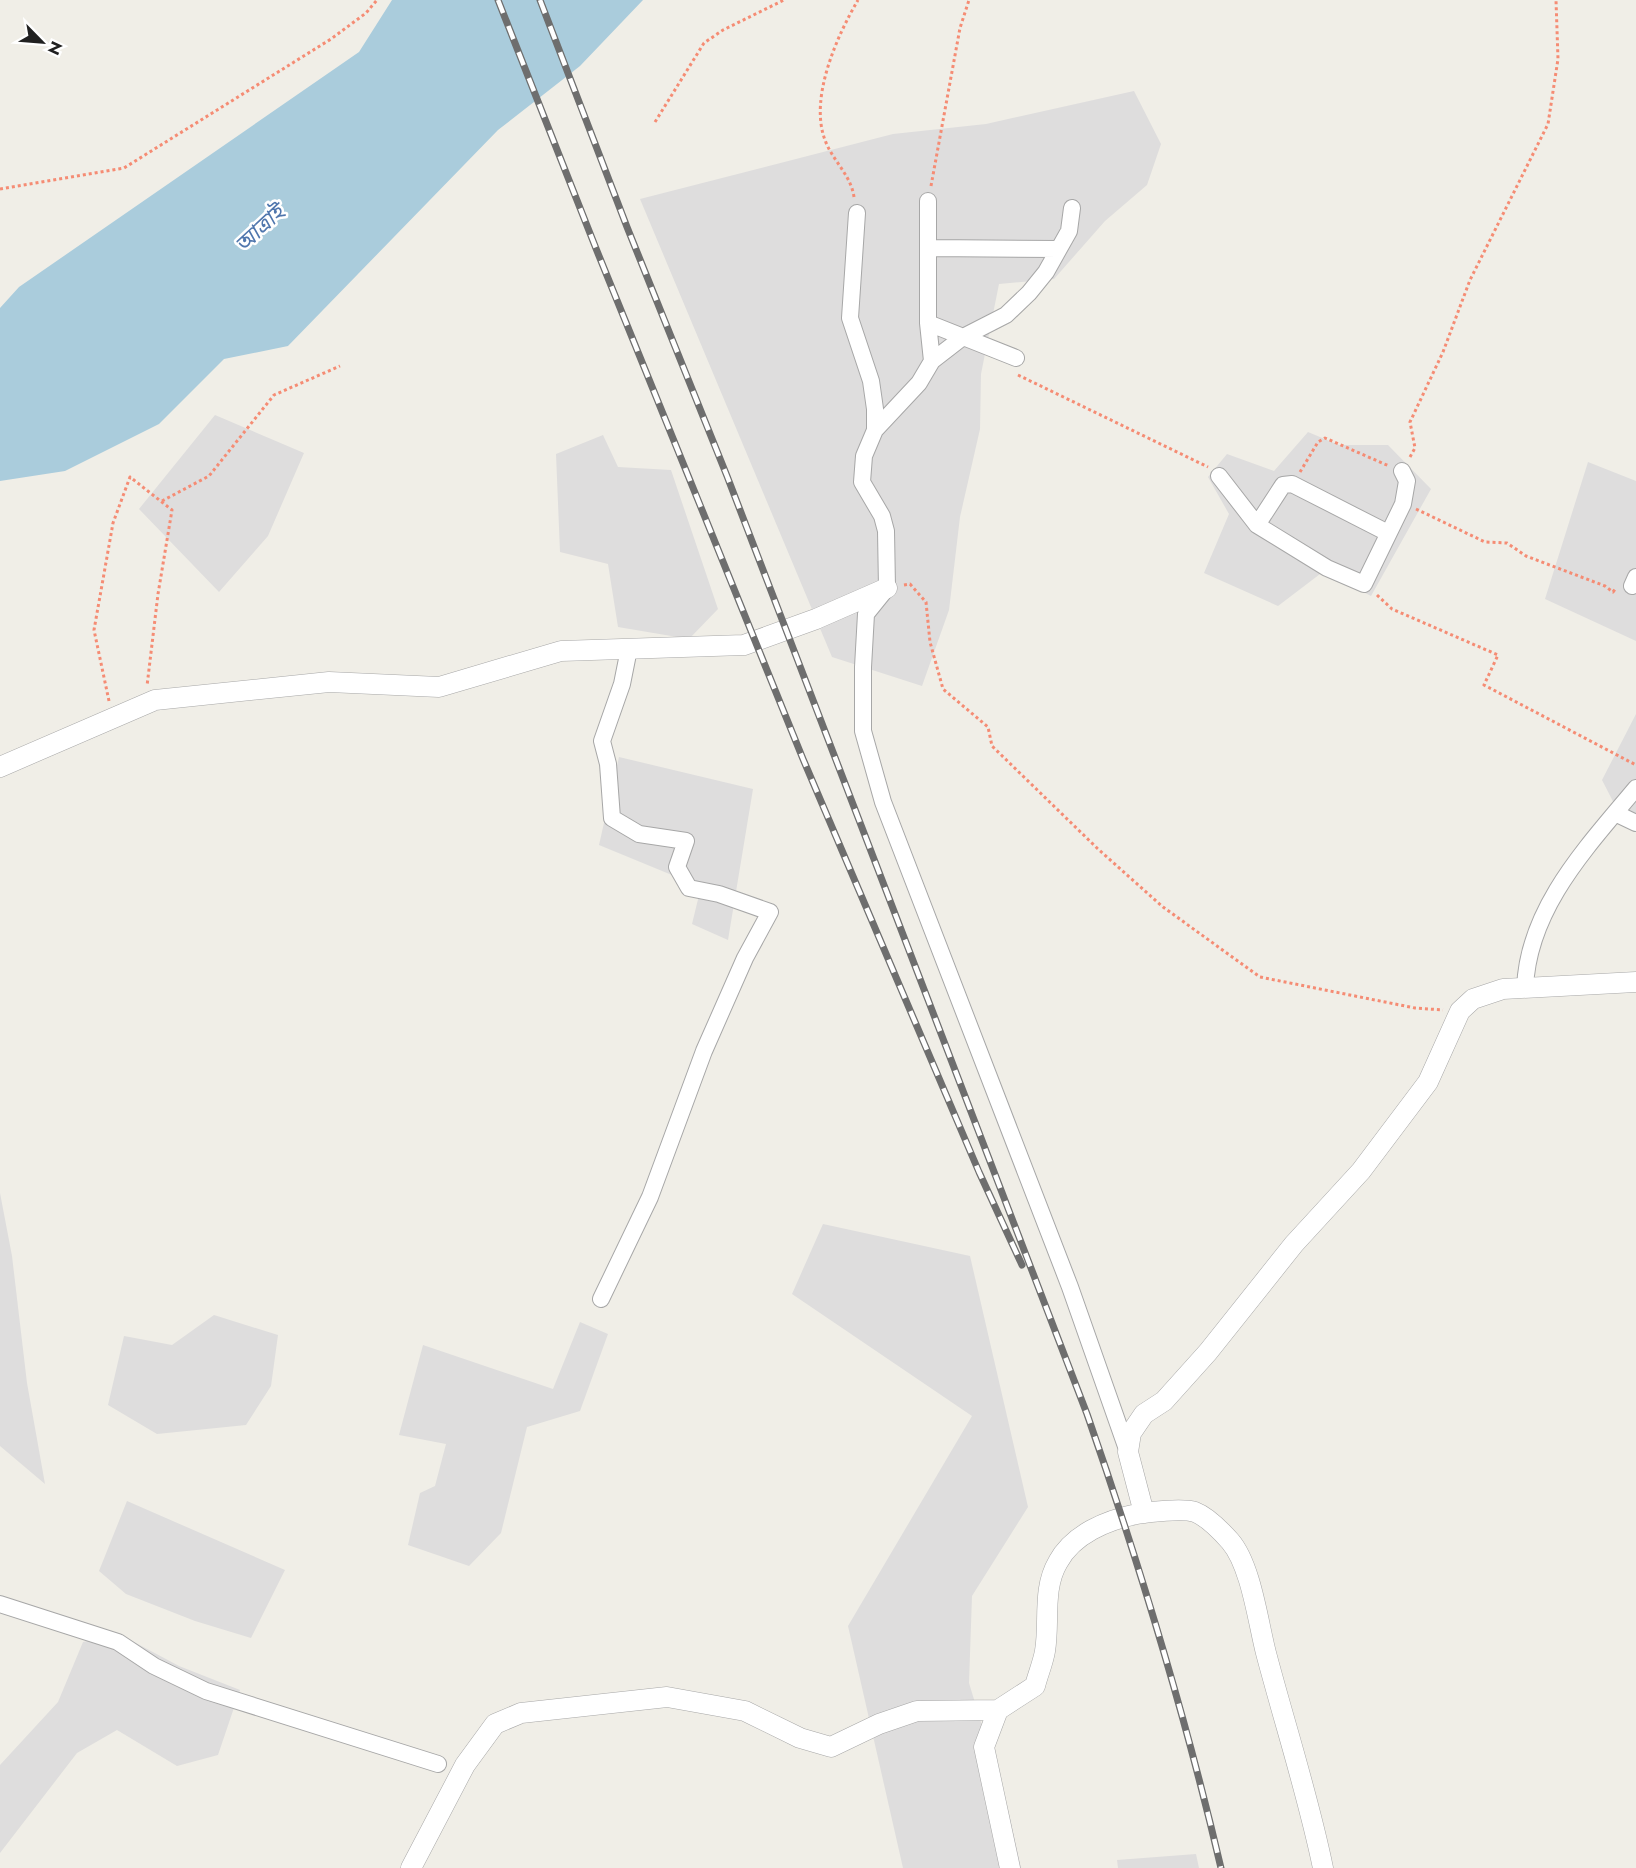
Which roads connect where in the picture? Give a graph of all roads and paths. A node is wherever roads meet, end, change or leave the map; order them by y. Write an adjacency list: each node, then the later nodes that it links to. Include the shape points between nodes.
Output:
1 (377, 0): 7 (path, via 331,39 124,168)
2 (784, 0): 6 (path, via 704,43)
3 (858, 0): 10 (path, via 825,75 821,119 825,140 853,187)
4 (969, 0): 8 (path, via 960,28)
5 (1557, 0): 19 (path, via 1558,59 1548,124 1470,280 1443,352 1410,422 1415,448)
6 (655, 122)
7 (0, 189)
8 (928, 201): 11 (street)
9 (1071, 208): 12 (street, via 1069,231)
10 (857, 213): 18 (street, via 850,318 871,381)
11 (929, 248): 12 (street); 13 (street)
12 (1059, 249): 14 (street, via 1029,293 1006,315)
13 (928, 322): 14 (street); 16 (street)
14 (963, 337): 15 (street); 16 (street)
15 (1016, 358): 20 (path, via 1018,377 1207,466)
16 (932, 361): 18 (street, via 918,383)
17 (339, 366): 22 (path, via 274,395 209,476)
18 (874, 430): 28 (street, via 864,456 862,482 882,516 886,531)
19 (1402, 471): 21 (path, via 1325,438 1318,442); 23 (street, via 1407,481)
20 (1219, 476): 24 (street)
21 (1292, 484): 24 (street, via 1283,485); 25 (street)
22 (162, 501): 30 (path, via 172,510); 31 (path, via 130,477 113,523 94,630)
23 (1403, 504): 25 (street); 26 (path, via 1485,542 1507,543 1526,556 1612,592)
24 (1257, 525): 27 (street, via 1327,568)
25 (1388, 534): 27 (street)
26 (1629, 583)
27 (1364, 584): 32 (path, via 1392,609 1498,655 1484,685)
28 (887, 588): 29 (street, via 744,645); 39 (path, via 910,584 926,602 930,642 943,688 988,727 992,746 1163,906 1260,977 1415,1008); 41 (street, via 866,614 863,731 871,765 1070,1287)
29 (629, 649): 30 (street, via 561,651 439,687 329,682); 40 (street, via 622,684 602,741 612,818 639,834 686,841 677,867 689,888 770,912 713,1030 650,1197)
30 (144, 704): 31 (street)
31 (112, 717): 33 (street)
32 (1636, 765)
33 (0, 767)
34 (1636, 788): 35 (street)
35 (1615, 813): 36 (street); 38 (street, via 1549,902 1527,955)
36 (1636, 823)
37 (1636, 982): 38 (street)
38 (1525, 988): 39 (street, via 1488,993 1473,999)
39 (1460, 1011): 41 (street, via 1428,1082 1361,1171 1294,1244 1208,1352 1164,1401 1144,1414 1131,1433)
40 (601, 1299)
41 (1128, 1452): 42 (street)
42 (1144, 1513): 44 (street, via 1123,1517 1074,1539 1057,1563 1048,1594 1045,1650 1035,1686); 48 (street, via 1195,1512 1232,1544 1245,1571 1308,1797)
43 (0, 1604): 45 (street, via 118,1642 154,1666 206,1691)
44 (998, 1710): 45 (street, via 917,1711 831,1747 800,1738 745,1711 667,1697 521,1713 495,1724); 47 (street, via 984,1747)
45 (460, 1773): 46 (street)
46 (411, 1868)
47 (1010, 1868)
48 (1323, 1868)

